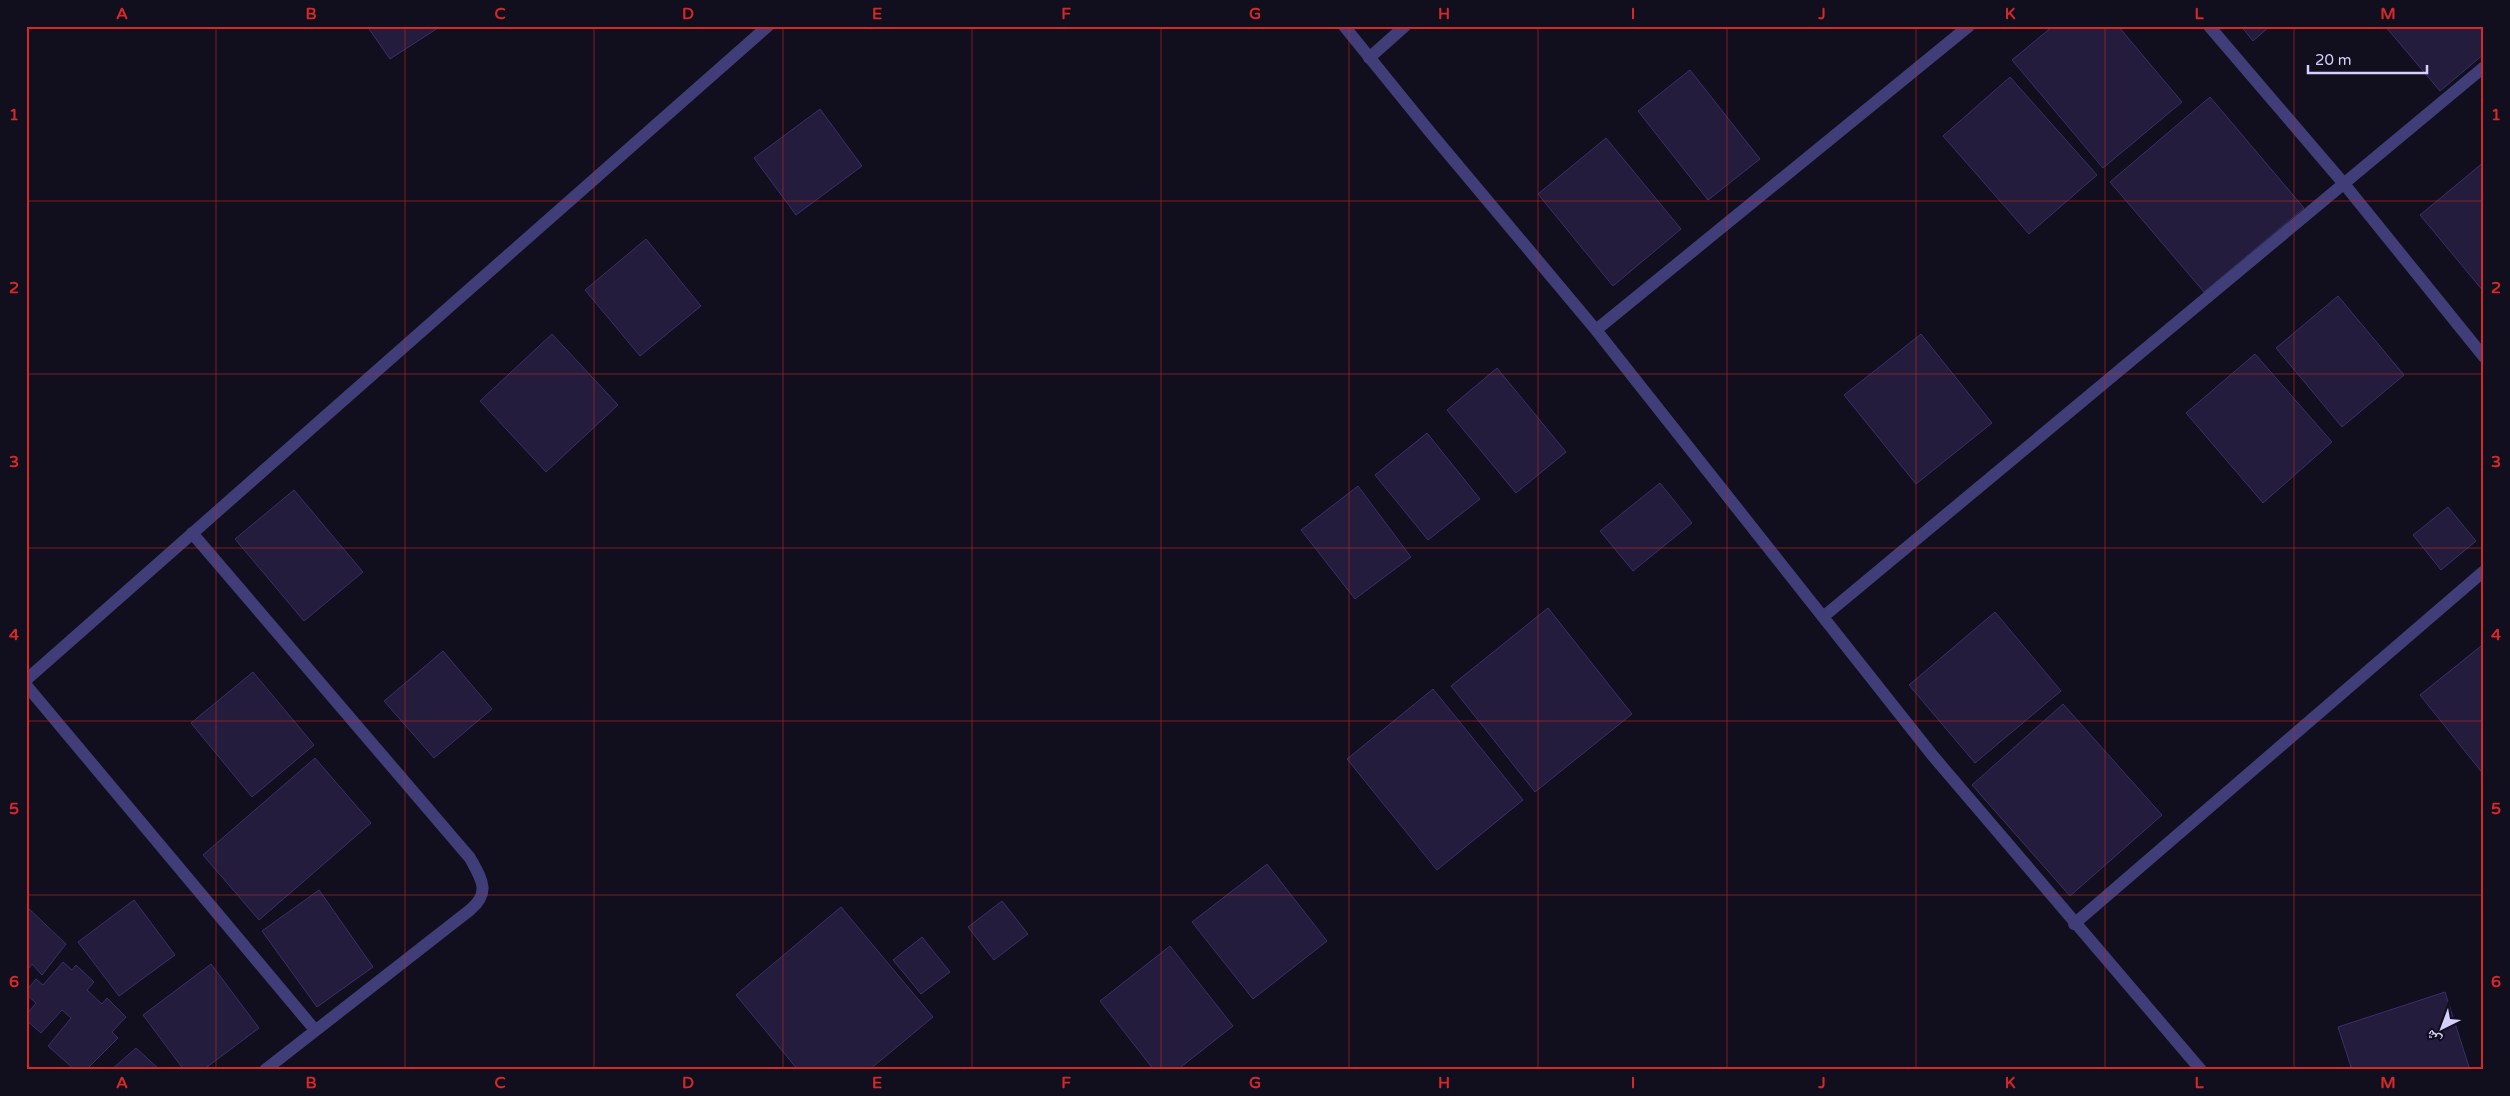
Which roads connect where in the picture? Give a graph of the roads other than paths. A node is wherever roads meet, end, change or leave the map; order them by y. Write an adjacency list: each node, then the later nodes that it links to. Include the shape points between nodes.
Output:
1 (768, 26): 11 (street)
2 (1344, 26): 6 (street)
3 (1406, 26): 6 (street)
4 (1969, 26): 9 (street)
5 (2209, 26): 8 (street)
6 (1370, 58): 9 (street)
7 (2484, 67): 8 (street)
8 (2345, 184): 10 (street); 13 (street)
9 (1596, 330): 13 (street)
10 (2484, 357)
11 (192, 533): 14 (street); 17 (street, via 470,858 481,879 481,901)
12 (2484, 571): 16 (street)
13 (1823, 617): 16 (street, via 1933,756)
14 (26, 680)
15 (26, 685): 17 (street)
16 (2074, 924): 19 (street)
17 (315, 1030): 18 (street)
18 (265, 1070)
19 (2201, 1070)

